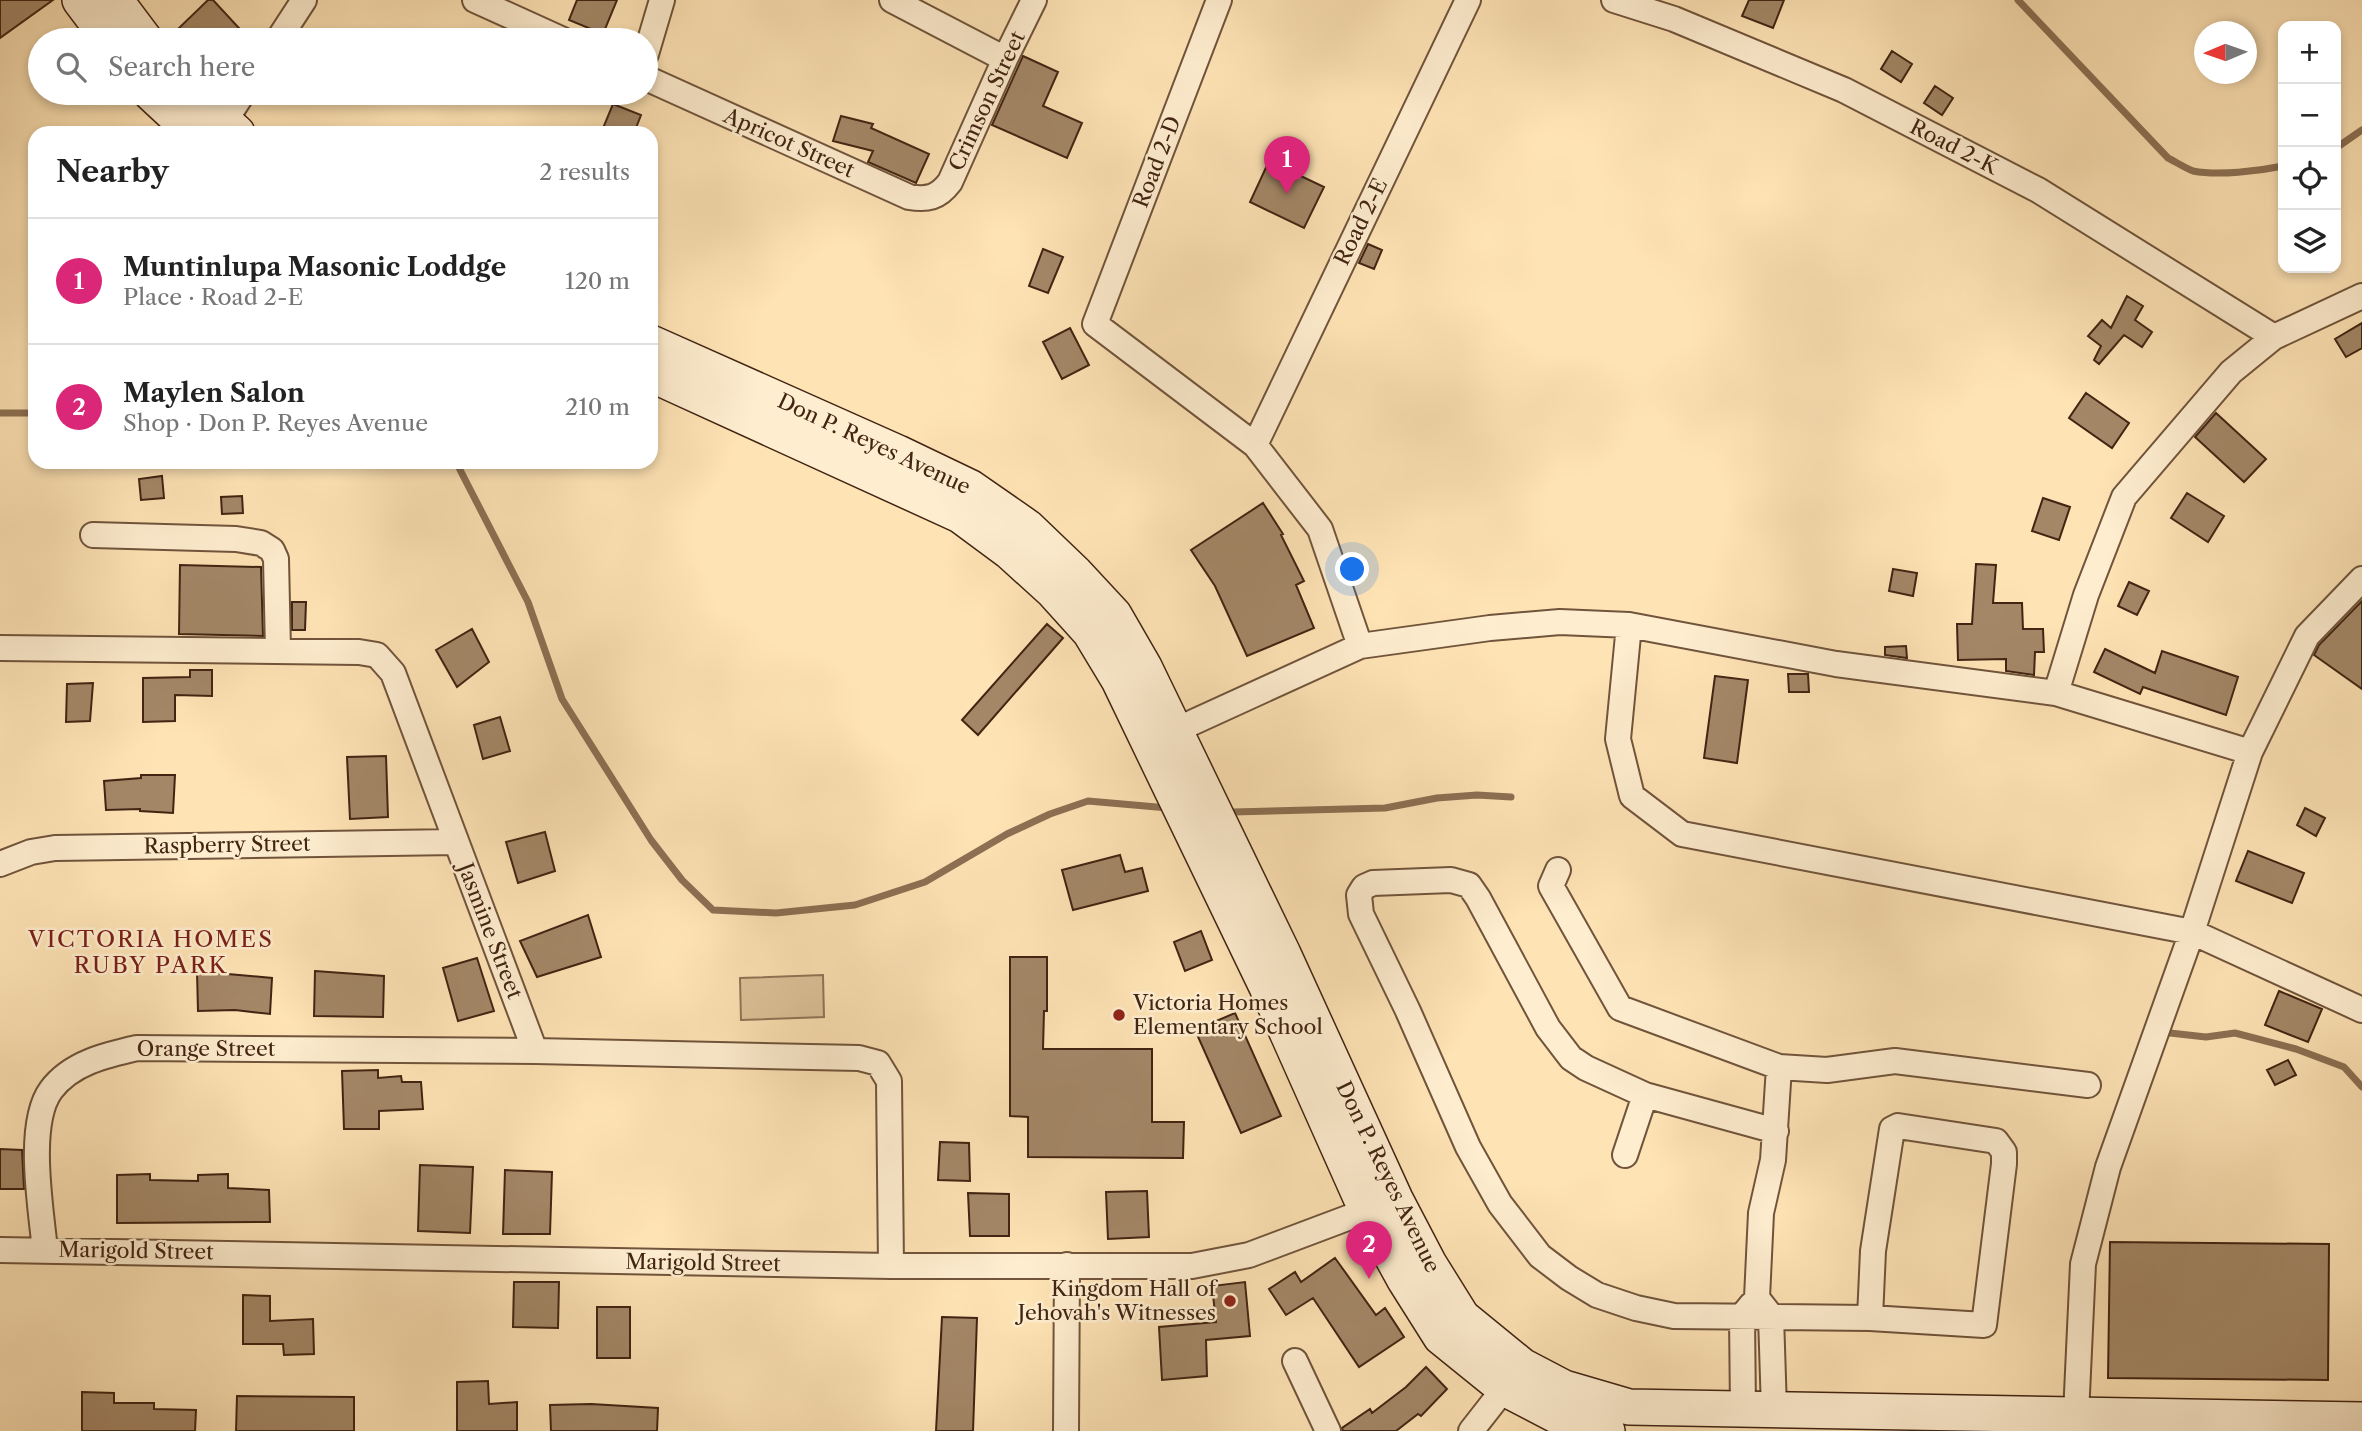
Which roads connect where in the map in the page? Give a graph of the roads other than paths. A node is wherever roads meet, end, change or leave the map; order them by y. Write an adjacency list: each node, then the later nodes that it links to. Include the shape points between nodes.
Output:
1 (80, 0): 11 (street)
2 (115, 0): 12 (street)
3 (304, 0): 13 (street)
4 (662, 0): 15 (street)
5 (892, 0): 16 (street)
6 (1034, 0): 16 (street, Crimson Street)
7 (1219, 0): 29 (street, Road 2-D, via 1095,324)
8 (1468, 0): 29 (street, Road 2-E)
9 (1614, 0): 26 (street, Road 2-K, via 1674,19 1844,90 2038,190)
10 (483, 2): 14 (street)
11 (101, 28)
12 (136, 28)
13 (286, 28)
14 (538, 28)
15 (654, 28)
16 (1004, 59): 24 (street, Crimson Street, via 950,182)
17 (658, 83): 24 (street, Apricot Street, via 909,197)
18 (172, 105): 21 (street)
19 (201, 105): 22 (street)
20 (235, 105): 23 (street)
21 (211, 126)
22 (215, 126)
23 (221, 126)
24 (934, 197)
25 (2362, 296): 26 (street)
26 (2274, 337): 36 (street, via 2231,372 2124,497 2086,595)
27 (658, 346): 37 (street, Don P. Reyes Avenue, via 971,488 1027,527 1114,615 1144,667)
28 (658, 377): 37 (street, Don P. Reyes Avenue, via 960,515 1053,591 1090,632)
29 (1255, 445): 33 (street, via 1320,529)
30 (93, 535): 35 (street, via 261,543 276,559)
31 (2362, 579): 38 (street, via 2308,636)
32 (1629, 625): 33 (street, via 1560,622); 36 (street, via 1836,664); 42 (street, via 1618,739 1632,796 1682,834)
33 (1360, 646): 37 (street)
34 (0, 648): 35 (street, Jasmine Street)
35 (278, 651): 39 (street, Jasmine Street, via 377,655 393,673)
36 (2056, 693): 38 (street)
37 (1161, 737): 50 (street, Don P. Reyes Avenue, via 1283,954)
38 (2250, 752): 42 (street)
39 (456, 842): 40 (street, Raspberry Street, via 55,848); 44 (street, Jasmine Street)
40 (0, 864)
41 (1558, 870): 45 (street, via 1551,886 1620,1008)
42 (2192, 932): 43 (street); 60 (street, via 2108,1167 2083,1264)
43 (2362, 1010)
44 (536, 1051): 52 (street, Orange Street, via 137,1048 102,1056 74,1070 51,1090 39,1119); 54 (street, via 859,1058 878,1063 889,1081)
45 (1779, 1068): 46 (street, via 1827,1070 1895,1061); 48 (street)
46 (2088, 1084)
47 (1645, 1095): 48 (street); 49 (street); 55 (street, via 1586,1068 1559,1044 1469,885 1451,880 1364,887 1359,895 1361,914 1468,1147 1500,1204 1541,1255 1597,1295 1636,1308 1674,1316)
48 (1776, 1131): 55 (street, via 1761,1213)
49 (1625, 1155)
50 (1381, 1205): 53 (street, Marigold Street, via 1222,1261 1192,1266); 58 (street, Don P. Reyes Avenue, via 1429,1264 1462,1317)
51 (0, 1250): 52 (street, Marigold Street)
52 (45, 1250): 54 (street, Marigold Street)
53 (1067, 1265): 54 (street, Marigold Street); 63 (street)
54 (891, 1266)
55 (1757, 1310): 56 (street); 59 (street)
56 (1870, 1318): 56 (street, via 1984,1325 2004,1164 2004,1152 1996,1141 1898,1126 1892,1129 1873,1251)
57 (1295, 1362): 64 (street)
58 (1513, 1377): 59 (street, Don P. Reyes Avenue, via 1629,1407); 65 (street); 66 (street, Don P. Reyes Avenue, via 1558,1416)
59 (1758, 1410): 62 (street, Don P. Reyes Avenue)
60 (2076, 1416): 61 (street, Don P. Reyes Avenue); 62 (street, Don P. Reyes Avenue)
61 (2362, 1420)
62 (1826, 1421)
63 (1066, 1431)
64 (1328, 1431)
65 (1471, 1431)
66 (1608, 1431)

